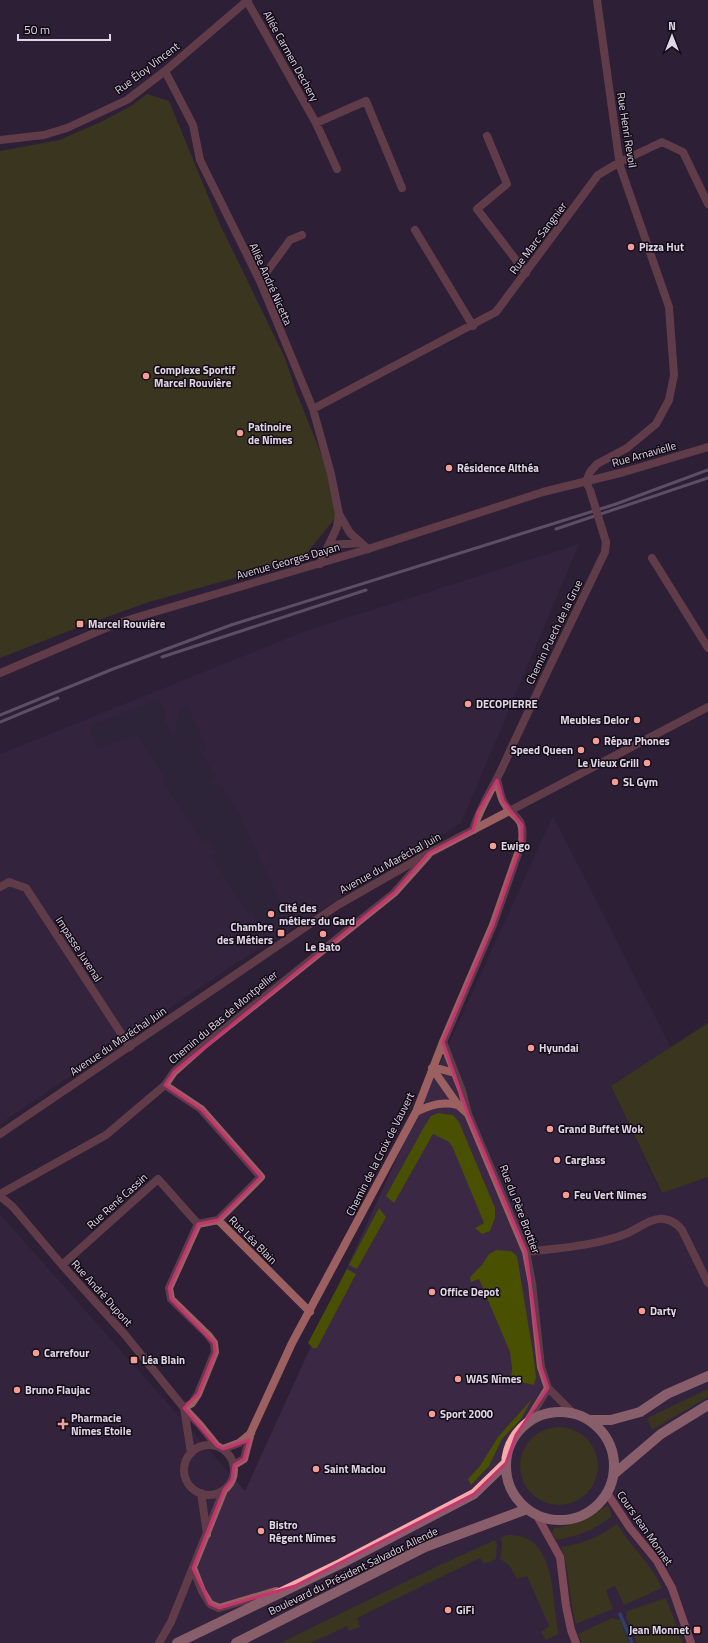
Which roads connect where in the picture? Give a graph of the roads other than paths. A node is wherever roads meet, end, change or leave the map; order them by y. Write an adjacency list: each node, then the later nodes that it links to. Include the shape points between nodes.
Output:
1 (248, 0): 3 (street, Rue Éloy Vincent); 4 (street, Allée Carmen Dechery)
2 (597, 0): 7 (street, Rue Henri Revoil)
3 (165, 71): 6 (street, Rue Éloy Vincent, via 127,100 67,128 44,135); 14 (street, Allée André Nicetta, via 193,126 200,160)
4 (316, 123): 8 (street, Allée Carmen Dechery); 9 (street, via 366,101)
5 (487, 136): 13 (street, via 507,184 477,209)
6 (0, 140)
7 (620, 162): 10 (street, Rue Marc Sangnier, via 662,142 683,152); 13 (street, Rue Marc Sangnier, via 598,175); 18 (street, Rue Henri Revoil, via 669,307 674,375 669,400 656,424 627,448 597,464)
8 (337, 169)
9 (402, 188)
10 (708, 204)
11 (415, 230): 15 (street)
12 (302, 235): 14 (street, via 290,240)
13 (526, 273): 15 (street, Rue Marc Sangnier, via 496,312)
14 (260, 281): 16 (street, Allée André Nicetta)
15 (473, 326): 16 (street, Rue Marc Sangnier)
16 (313, 409): 19 (street, Allée André Nicetta)
17 (708, 447): 18 (street, Rue Arnavielle)
18 (586, 481): 22 (street, Avenue Georges Dayan, via 543,492); 28 (street, Chemin Puech de la Grue, bridge, via 606,542 605,552 536,693)
19 (340, 514): 20 (street, Allée André Nicetta, via 350,533); 21 (street, Allée André Nicetta)
20 (361, 543): 21 (street); 22 (street, Allée André Nicetta)
21 (329, 545): 24 (street, Allée André Nicetta)
22 (368, 549): 24 (street, Avenue Georges Dayan)
23 (652, 558): 25 (street)
24 (320, 564): 26 (street, Avenue Georges Dayan, via 120,622)
25 (708, 648)
26 (0, 673)
27 (708, 707): 29 (street, Avenue du Maréchal Juin)
28 (498, 784): 29 (street, via 503,801); 30 (street, Chemin Puech de la Grue, via 478,812)
29 (511, 811): 30 (street, Avenue du Maréchal Juin); 33 (street, Chemin de la Croix de Vauvert, via 522,825 522,842 493,925)
30 (473, 830): 31 (street, Avenue du Maréchal Juin)
31 (429, 853): 34 (street, Avenue du Maréchal Juin, via 338,906); 37 (street, Chemin du Bas de Montpellier, via 394,893 202,1047 174,1072)
32 (0, 887): 34 (street, Impasse Juvenal, via 9,882 26,888)
33 (442, 1042): 35 (street, Chemin de la Croix de Vauvert); 36 (street, Rue du Père Brottier)
34 (130, 1047): 41 (street, Avenue du Maréchal Juin)
35 (432, 1068): 36 (street); 38 (street, Rue du Père Brottier); 39 (street, Chemin de la Croix de Vauvert)
36 (455, 1073): 40 (street, Rue du Père Brottier)
37 (164, 1085): 42 (street, Chemin du Bas de Montpellier, via 106,1135); 43 (street, Rue Léa Blain, via 201,1109 261,1177)
38 (458, 1105): 39 (street, via 447,1102 431,1105); 40 (street, Rue du Père Brottier)
39 (416, 1112): 48 (street, Chemin de la Croix de Vauvert)
40 (468, 1114): 45 (street, Rue du Père Brottier)
41 (0, 1134)
42 (0, 1195): 46 (street, Rue André Dupont, via 14,1207)
43 (218, 1220): 44 (street); 48 (street, Rue Léa Blain)
44 (198, 1224): 46 (street, Rue René Cassin, via 158,1179); 52 (street, via 169,1288 171,1299 208,1335 214,1343 215,1352 198,1394 192,1403)
45 (526, 1252): 47 (street, via 604,1241 650,1222 664,1219 677,1224 682,1230); 50 (street, Rue du Père Brottier, via 542,1367)
46 (62, 1265): 52 (street, Rue André Dupont, via 126,1336)
47 (708, 1283)
48 (310, 1312): 56 (street, Chemin de la Croix de Vauvert, via 281,1366)
49 (708, 1376): 54 (main road, via 667,1394 640,1412 611,1420)
50 (548, 1388): 53 (street, Rue du Père Brottier); 55 (street)
51 (708, 1405): 61 (main road, via 661,1434)
52 (184, 1408): 57 (street, Rue André Dupont); 58 (street)
53 (573, 1414): 54 (main road); 55 (main road, via 547,1414)
54 (588, 1420): 61 (main road, via 604,1434 609,1443)
55 (526, 1424): 59 (main road, via 509,1448)
56 (252, 1432): 57 (street, Chemin de la Croix de Vauvert, via 239,1443); 60 (street, Chemin de la Croix de Vauvert, via 244,1459)
57 (220, 1447): 58 (street, via 208,1445); 60 (street, via 232,1459)
58 (191, 1453): 63 (street, via 185,1466 185,1473 191,1487)
59 (506, 1463): 65 (main road, via 508,1480 515,1496); 69 (main road, Boulevard du Président Salvador Allende, via 474,1494)
60 (234, 1466): 62 (street, via 232,1480)
61 (614, 1474): 64 (main road)
62 (224, 1490): 63 (street, via 213,1494); 67 (street)
63 (201, 1493): 67 (street)
64 (607, 1493): 66 (main road, via 593,1508 576,1518 556,1520); 74 (main road, Cours Jean Monnet, via 630,1528 657,1561 669,1582)
65 (527, 1508): 66 (main road); 72 (main road, Boulevard du Président Salvador Allende, via 424,1547)
66 (536, 1514): 73 (main road, via 560,1557 566,1606)
67 (207, 1535): 68 (street)
68 (193, 1568): 69 (street, via 202,1592 210,1604 219,1608); 70 (street, via 171,1622)
69 (295, 1586): 71 (main road, Boulevard du Président Salvador Allende)
70 (158, 1643)
71 (177, 1643)
72 (236, 1643)
73 (576, 1643)
74 (691, 1643)

